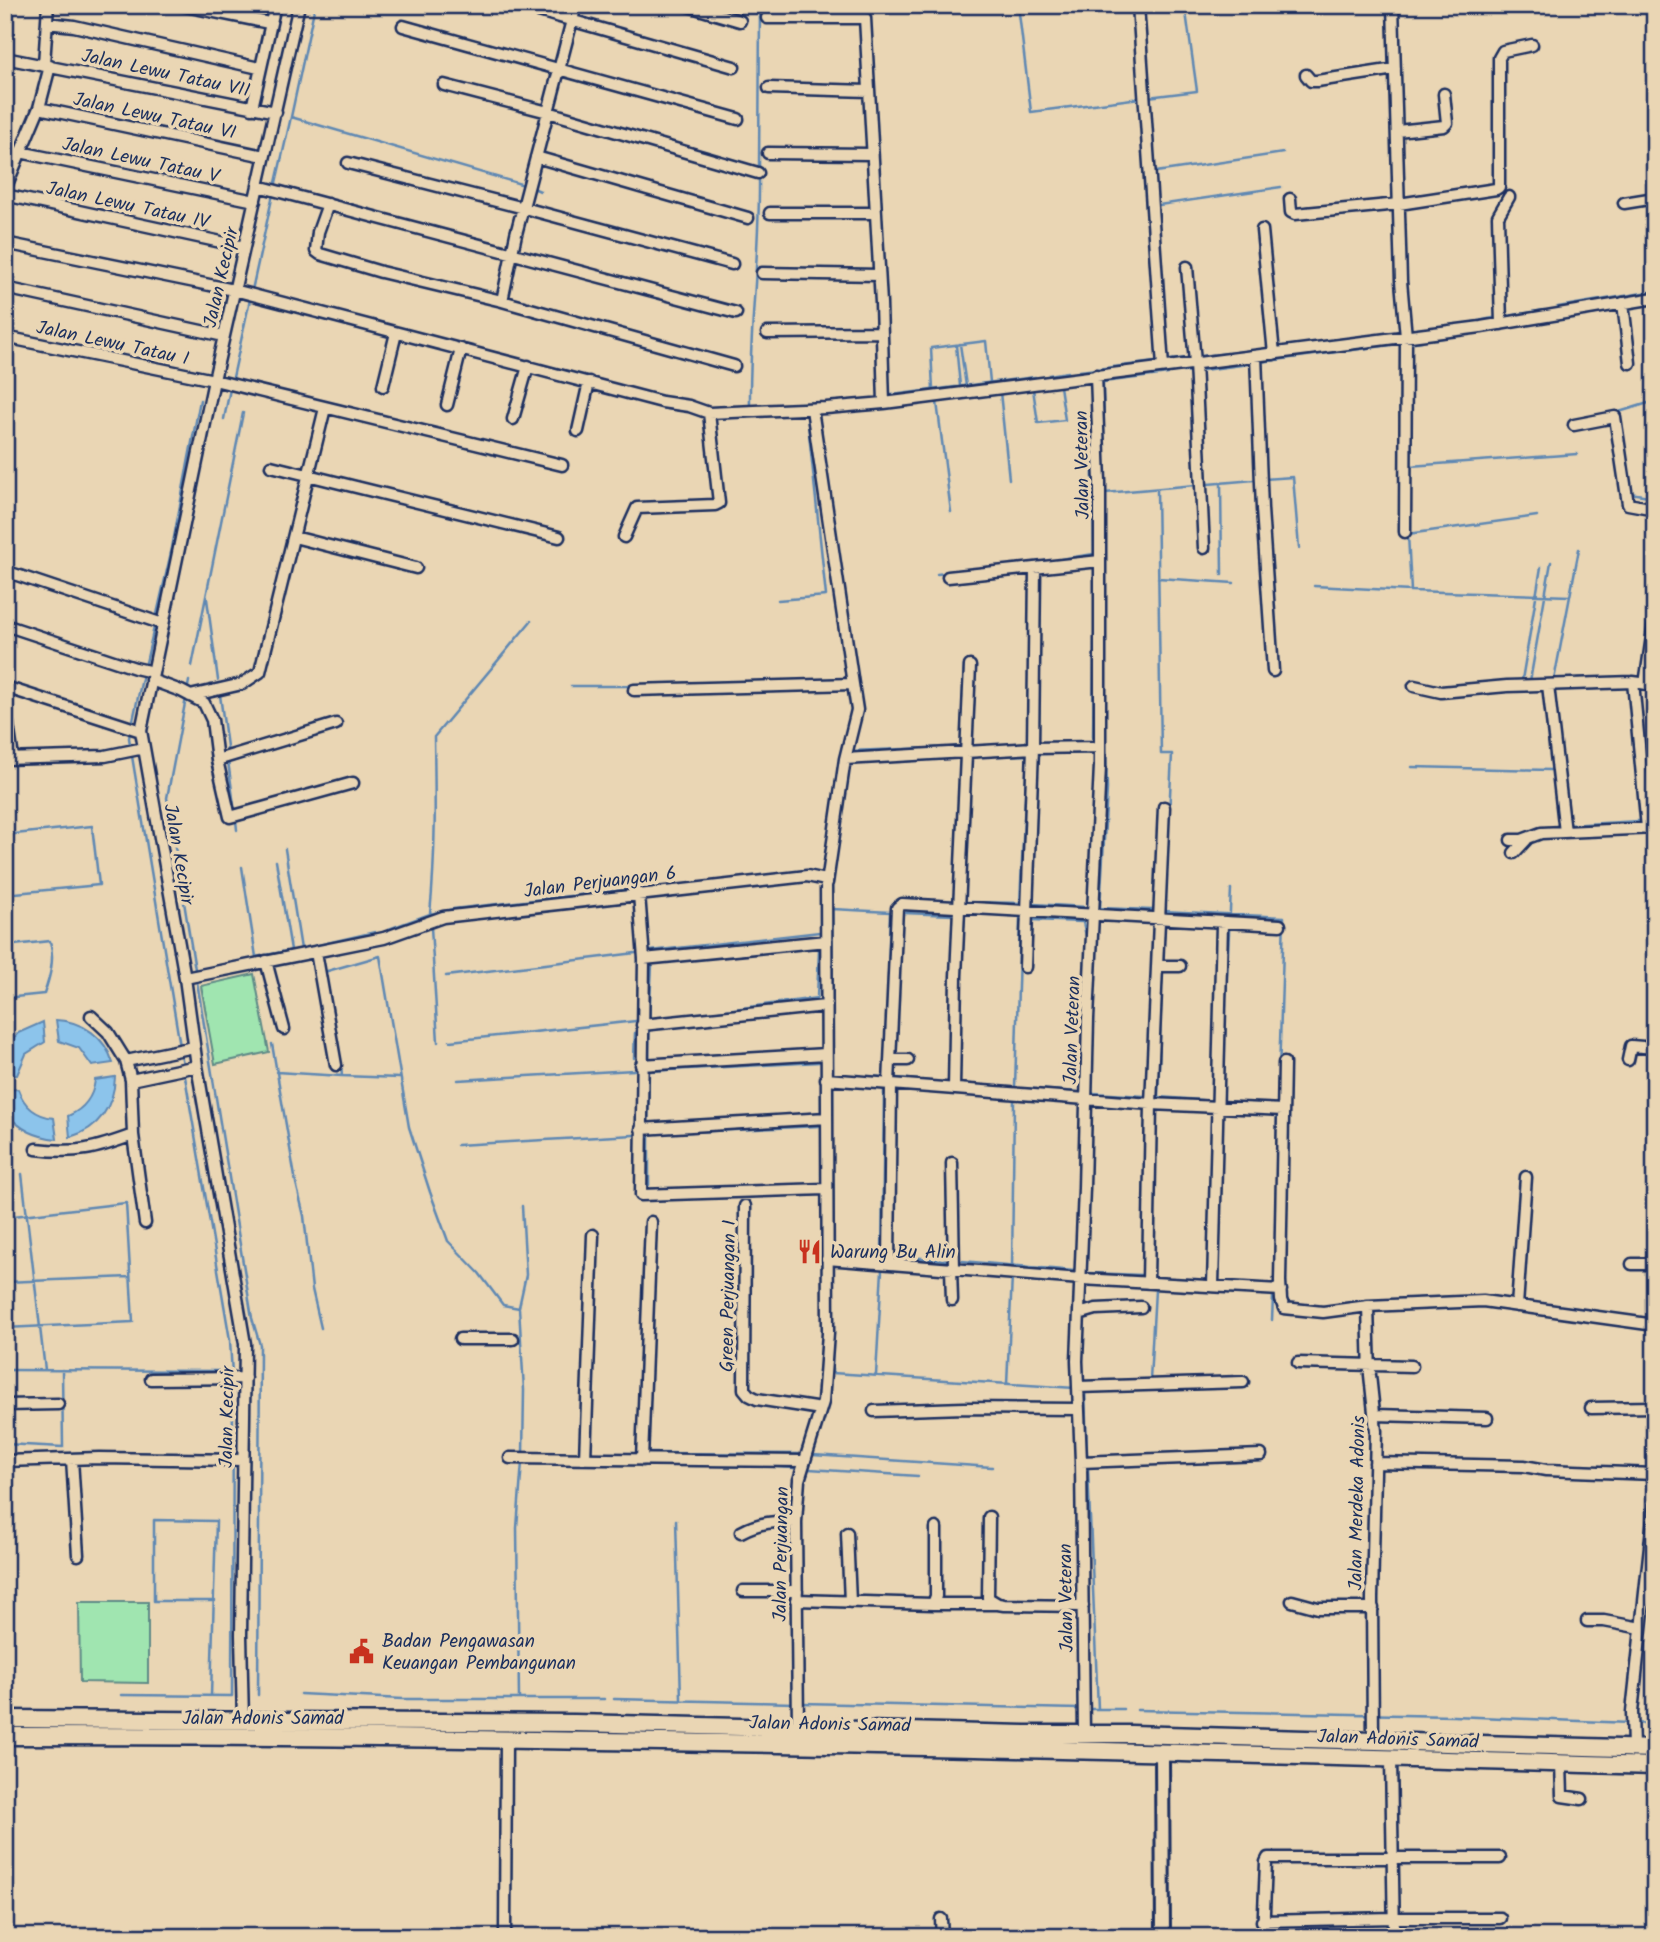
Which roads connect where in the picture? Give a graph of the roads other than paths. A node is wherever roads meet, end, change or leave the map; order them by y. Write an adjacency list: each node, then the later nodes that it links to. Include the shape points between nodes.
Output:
1 (48, 5): 13 (street)
2 (180, 5): 14 (street)
3 (275, 5): 14 (street)
4 (299, 5): 30 (street, Jalan Kecipir)
5 (518, 5): 11 (street)
6 (576, 5): 11 (street)
7 (685, 5): 12 (street)
8 (1138, 5): 82 (street)
9 (1393, 5): 22 (street)
10 (767, 18): 26 (street, via 864,18)
11 (572, 21): 19 (street); 21 (street)
12 (740, 21)
13 (47, 23): 18 (street); 20 (street)
14 (270, 23): 20 (street)
15 (403, 26): 21 (street)
16 (1532, 45): 49 (street, via 1503,51 1499,58 1499,187)
17 (5, 58): 18 (street, Jalan Lewu Tatau VII)
18 (47, 65): 28 (street); 29 (street, Jalan Lewu Tatau VII)
19 (734, 67)
20 (259, 68): 29 (street)
21 (559, 69): 31 (street); 32 (street)
22 (1395, 69): 23 (street, via 1317,81); 33 (street)
23 (1306, 75)
24 (444, 85): 31 (street)
25 (769, 88): 26 (street)
26 (868, 91): 36 (street)
27 (1444, 94): 33 (street, via 1444,126)
28 (39, 108): 34 (street); 37 (street, Jalan Lewu Tatau VI)
29 (252, 108): 30 (street, Jalan Lewu Tatau VII)
30 (275, 112): 37 (street, Jalan Kecipir)
31 (548, 112): 38 (street); 40 (street)
32 (738, 119)
33 (1397, 131): 49 (street)
34 (20, 152): 42 (street); 46 (street, Jalan Lewu Tatau V)
35 (768, 153): 36 (street)
36 (872, 154): 52 (street)
37 (264, 156): 41 (street, Jalan Kecipir)
38 (536, 157): 50 (street); 53 (street)
39 (348, 163): 50 (street)
40 (758, 173)
41 (268, 188): 46 (street, Jalan Kecipir); 48 (street)
42 (5, 192): 56 (street, Jalan Lewu Tatau IV)
43 (1509, 197): 68 (street, via 1498,216)
44 (1655, 198): 47 (street)
45 (1290, 200): 49 (street, via 1295,214)
46 (255, 201): 56 (street, Jalan Kecipir)
47 (1624, 203)
48 (328, 204): 57 (street); 65 (street, via 318,232 316,251 320,254)
49 (1399, 204): 74 (street)
50 (523, 208): 57 (street); 58 (street)
51 (770, 213): 52 (street)
52 (876, 213): 61 (street)
53 (748, 218)
54 (1262, 230): 76 (street)
55 (5, 243): 63 (street)
56 (244, 247): 63 (street, Jalan Kecipir)
57 (512, 253): 65 (street); 67 (street)
58 (732, 264)
59 (1187, 267): 78 (street)
60 (762, 273): 61 (street)
61 (879, 275): 69 (street)
62 (5, 288): 72 (street)
63 (234, 290): 70 (street); 72 (street, Jalan Kecipir)
64 (1655, 298): 66 (street)
65 (502, 301): 81 (street)
66 (1623, 303): 68 (street); 79 (street)
67 (736, 313)
68 (1501, 324): 74 (street)
69 (881, 332): 71 (street); 87 (street)
70 (396, 333): 75 (street); 86 (street)
71 (767, 333)
72 (224, 336): 84 (street, Jalan Kecipir)
73 (5, 337): 84 (street, Jalan Lewu Tatau I)
74 (1406, 337): 76 (street); 99 (street)
75 (461, 349): 80 (street); 88 (street)
76 (1274, 354): 77 (street)
77 (1256, 356): 78 (street); 113 (street)
78 (1195, 363): 82 (street); 103 (street)
79 (1630, 363)
80 (528, 366): 85 (street); 92 (street)
81 (734, 366)
82 (1163, 367): 83 (street)
83 (1096, 375): 87 (street); 104 (street, Jalan Veteran)
84 (214, 380): 89 (street, Jalan Lewu Tatau I); 110 (street, Jalan Kecipir)
85 (590, 382): 91 (street); 94 (street)
86 (383, 386)
87 (884, 403): 90 (street)
88 (447, 405)
89 (325, 408): 95 (street, Jalan Lewu Tatau I); 97 (street)
90 (812, 409): 91 (street); 116 (street, Jalan Perjuangan)
91 (709, 413): 102 (street, via 719,503 638,508)
92 (513, 419)
93 (1574, 425): 98 (street, via 1615,417 1628,504)
94 (578, 431)
95 (562, 465)
96 (271, 466): 97 (street)
97 (309, 475): 100 (street); 101 (street)
98 (1655, 509)
99 (1405, 532)
100 (294, 537): 105 (street); 122 (street, via 260,672 242,684)
101 (559, 537)
102 (624, 537)
103 (1204, 548)
104 (1100, 561): 106 (street); 126 (street, Jalan Veteran)
105 (416, 568)
106 (1035, 568): 108 (street); 127 (street)
107 (5, 571): 110 (street)
108 (948, 578)
109 (1655, 616): 117 (street)
110 (157, 623): 114 (street, Jalan Kecipir)
111 (5, 625): 114 (street)
112 (970, 666): 129 (street)
113 (1273, 671)
114 (146, 673): 122 (street); 125 (street, Jalan Kecipir)
115 (1633, 682): 117 (street); 118 (street); 135 (street)
116 (853, 684): 121 (street); 131 (street, Jalan Perjuangan, via 857,710)
117 (1650, 684)
118 (1548, 685): 119 (street, via 1441,692); 136 (street)
119 (1415, 686)
120 (5, 687): 125 (street)
121 (634, 690)
122 (190, 696): 132 (street, via 204,704 212,720)
123 (5, 704): 130 (street)
124 (336, 724): 132 (street)
125 (134, 728): 128 (street, Jalan Kecipir)
126 (1099, 747): 127 (street); 144 (street, Jalan Veteran)
127 (1033, 748): 129 (street); 143 (street)
128 (135, 750): 130 (street, via 105,756); 155 (street, Jalan Kecipir)
129 (967, 752): 131 (street); 142 (street)
130 (9, 758)
131 (845, 759): 140 (street, Jalan Perjuangan)
132 (217, 760): 133 (street, via 230,817)
133 (353, 783)
134 (1164, 807): 145 (street)
135 (1651, 828): 136 (street)
136 (1565, 832): 137 (street)
137 (1529, 836): 138 (street); 139 (street)
138 (1511, 840)
139 (1514, 853)
140 (825, 881): 141 (street, Jalan Perjuangan 6, via 807,876); 148 (street, Jalan Perjuangan)
141 (639, 894): 149 (street, Jalan Perjuangan 6, via 443,917 384,939); 150 (street)
142 (960, 908): 143 (street); 163 (street, via 902,904 897,908); 174 (street)
143 (1025, 912): 144 (street); 154 (street)
144 (1093, 915): 145 (street); 175 (street, Jalan Veteran)
145 (1159, 918): 146 (street); 152 (street)
146 (1222, 924): 147 (street); 177 (street)
147 (1280, 925)
148 (826, 942): 150 (street); 156 (street, Jalan Perjuangan)
149 (316, 952): 151 (street, Jalan Perjuangan 6); 168 (street)
150 (644, 959): 158 (street)
151 (266, 961): 155 (street, Jalan Perjuangan 6); 159 (street)
152 (1158, 966): 153 (street); 176 (street)
153 (1180, 966)
154 (1025, 967)
155 (193, 977): 160 (street, Jalan Kecipir)
156 (825, 1006): 158 (street); 162 (street, Jalan Perjuangan)
157 (90, 1016): 166 (street, via 108,1032)
158 (642, 1025): 169 (street)
159 (284, 1029)
160 (194, 1047): 166 (street); 170 (street, Jalan Kecipir)
161 (1655, 1048): 165 (street, via 1631,1046)
162 (825, 1054): 169 (street); 171 (street, Jalan Perjuangan)
163 (890, 1060): 164 (street); 173 (street)
164 (908, 1060)
165 (1628, 1060)
166 (126, 1061): 172 (street)
167 (1284, 1063): 178 (street)
168 (336, 1065)
169 (641, 1065): 180 (street)
170 (197, 1066): 172 (street); 211 (street, Jalan Kecipir, via 245,1344)
171 (826, 1079): 173 (street); 179 (street, Jalan Perjuangan)
172 (131, 1080): 181 (street)
173 (890, 1084): 174 (street); 191 (street)
174 (954, 1089): 175 (street)
175 (1086, 1099): 176 (street); 195 (street, Jalan Veteran)
176 (1151, 1104): 177 (street); 196 (street)
177 (1217, 1107): 178 (street); 197 (street)
178 (1283, 1110): 198 (street)
179 (827, 1118): 180 (street); 185 (street, Jalan Perjuangan)
180 (641, 1129): 185 (street, via 641,1195)
181 (133, 1135): 182 (street, via 81,1151); 188 (street)
182 (36, 1149)
183 (952, 1163): 194 (street)
184 (1526, 1177): 201 (street)
185 (827, 1189): 190 (street, Jalan Perjuangan)
186 (745, 1206): 218 (street, Green Perjuangan I, via 744,1389 757,1399)
187 (651, 1222): 228 (street)
188 (145, 1223)
189 (593, 1235): 226 (street)
190 (827, 1259): 191 (street); 218 (street, Jalan Perjuangan, via 828,1333)
191 (888, 1263): 194 (street)
192 (1632, 1264): 193 (street)
193 (1655, 1264)
194 (953, 1268): 195 (street); 199 (street)
195 (1081, 1279): 196 (street); 203 (street, Jalan Veteran)
196 (1148, 1283): 197 (street)
197 (1213, 1286): 198 (street)
198 (1281, 1290): 200 (street, via 1282,1305 1288,1309 1323,1312)
199 (952, 1300)
200 (1368, 1306): 201 (street, via 1483,1301); 208 (street, Jalan Merdeka Adonis)
201 (1517, 1306): 204 (street)
202 (1141, 1307): 203 (street, via 1096,1308)
203 (1079, 1314): 213 (street, Jalan Veteran)
204 (1655, 1325)
205 (460, 1339): 206 (street)
206 (513, 1339)
207 (1298, 1363): 208 (street)
208 (1370, 1365): 209 (street); 221 (street, Jalan Merdeka Adonis)
209 (1412, 1366)
210 (151, 1379): 211 (street)
211 (236, 1379): 227 (street, Jalan Kecipir)
212 (1243, 1382): 213 (street)
213 (1078, 1387): 219 (street, Jalan Veteran)
214 (58, 1404): 215 (street)
215 (5, 1405)
216 (1655, 1407): 217 (street)
217 (1591, 1408)
218 (821, 1409): 230 (street, Jalan Perjuangan)
219 (1079, 1409): 220 (street); 231 (street, Jalan Veteran)
220 (874, 1411)
221 (1375, 1415): 222 (street); 232 (street, Jalan Merdeka Adonis)
222 (1487, 1418)
223 (1261, 1455): 231 (street)
224 (510, 1458): 226 (street)
225 (72, 1459): 227 (street); 229 (street); 240 (street)
226 (585, 1459): 228 (street)
227 (239, 1460): 253 (street, Jalan Kecipir)
228 (642, 1460): 230 (street)
229 (5, 1461)
230 (803, 1461): 236 (street, Jalan Perjuangan)
231 (1081, 1462): 247 (street, Jalan Veteran)
232 (1375, 1463): 233 (street); 248 (street, Jalan Merdeka Adonis)
233 (1655, 1474)
234 (1655, 1500): 251 (street)
235 (989, 1517): 246 (street, via 988,1598)
236 (796, 1522): 238 (street, via 754,1524); 242 (street, Jalan Perjuangan)
237 (936, 1528): 245 (street)
238 (741, 1532)
239 (847, 1533): 244 (street)
240 (78, 1555)
241 (743, 1591): 242 (street)
242 (797, 1595): 244 (street); 255 (street, Jalan Perjuangan)
243 (1292, 1601): 248 (street, via 1318,1608)
244 (850, 1602): 245 (street)
245 (933, 1604): 246 (street)
246 (998, 1604): 247 (street)
247 (1083, 1606): 258 (street, Jalan Veteran)
248 (1373, 1608): 257 (street, Jalan Merdeka Adonis)
249 (1655, 1618): 251 (street)
250 (1587, 1621): 251 (street)
251 (1642, 1623): 263 (street)
252 (5, 1720): 254 (highway)
253 (243, 1721): 254 (highway); 256 (highway)
254 (35, 1728): 259 (highway, Jalan Adonis Samad); 260 (highway, Jalan Adonis Samad)
255 (798, 1728): 256 (highway); 262 (highway)
256 (609, 1732): 260 (highway, Jalan Adonis Samad); 262 (highway, Jalan Adonis Samad)
257 (1373, 1733): 261 (highway); 263 (highway)
258 (1084, 1734): 261 (highway); 262 (highway)
259 (5, 1736)
260 (506, 1739): 277 (street)
261 (1299, 1739): 266 (highway)
262 (1026, 1741): 265 (highway, Jalan Adonis Samad)
263 (1633, 1741): 264 (highway)
264 (1655, 1749)
265 (1162, 1752): 266 (highway, Jalan Adonis Samad); 279 (street)
266 (1299, 1755): 267 (highway, Jalan Adonis Samad)
267 (1391, 1759): 268 (highway, Jalan Adonis Samad); 272 (street)
268 (1561, 1763): 269 (highway, Jalan Adonis Samad); 270 (street, via 1562,1796)
269 (1655, 1766)
270 (1582, 1799)
271 (1500, 1857): 272 (street)
272 (1393, 1858): 273 (street); 276 (street, via 1268,1858)
273 (1394, 1918): 274 (street); 276 (street); 281 (street)
274 (1500, 1918)
275 (942, 1919): 278 (street)
276 (1262, 1921): 280 (street)
277 (505, 1937)
278 (942, 1937)
279 (1163, 1937)
280 (1262, 1937)
281 (1394, 1937)

